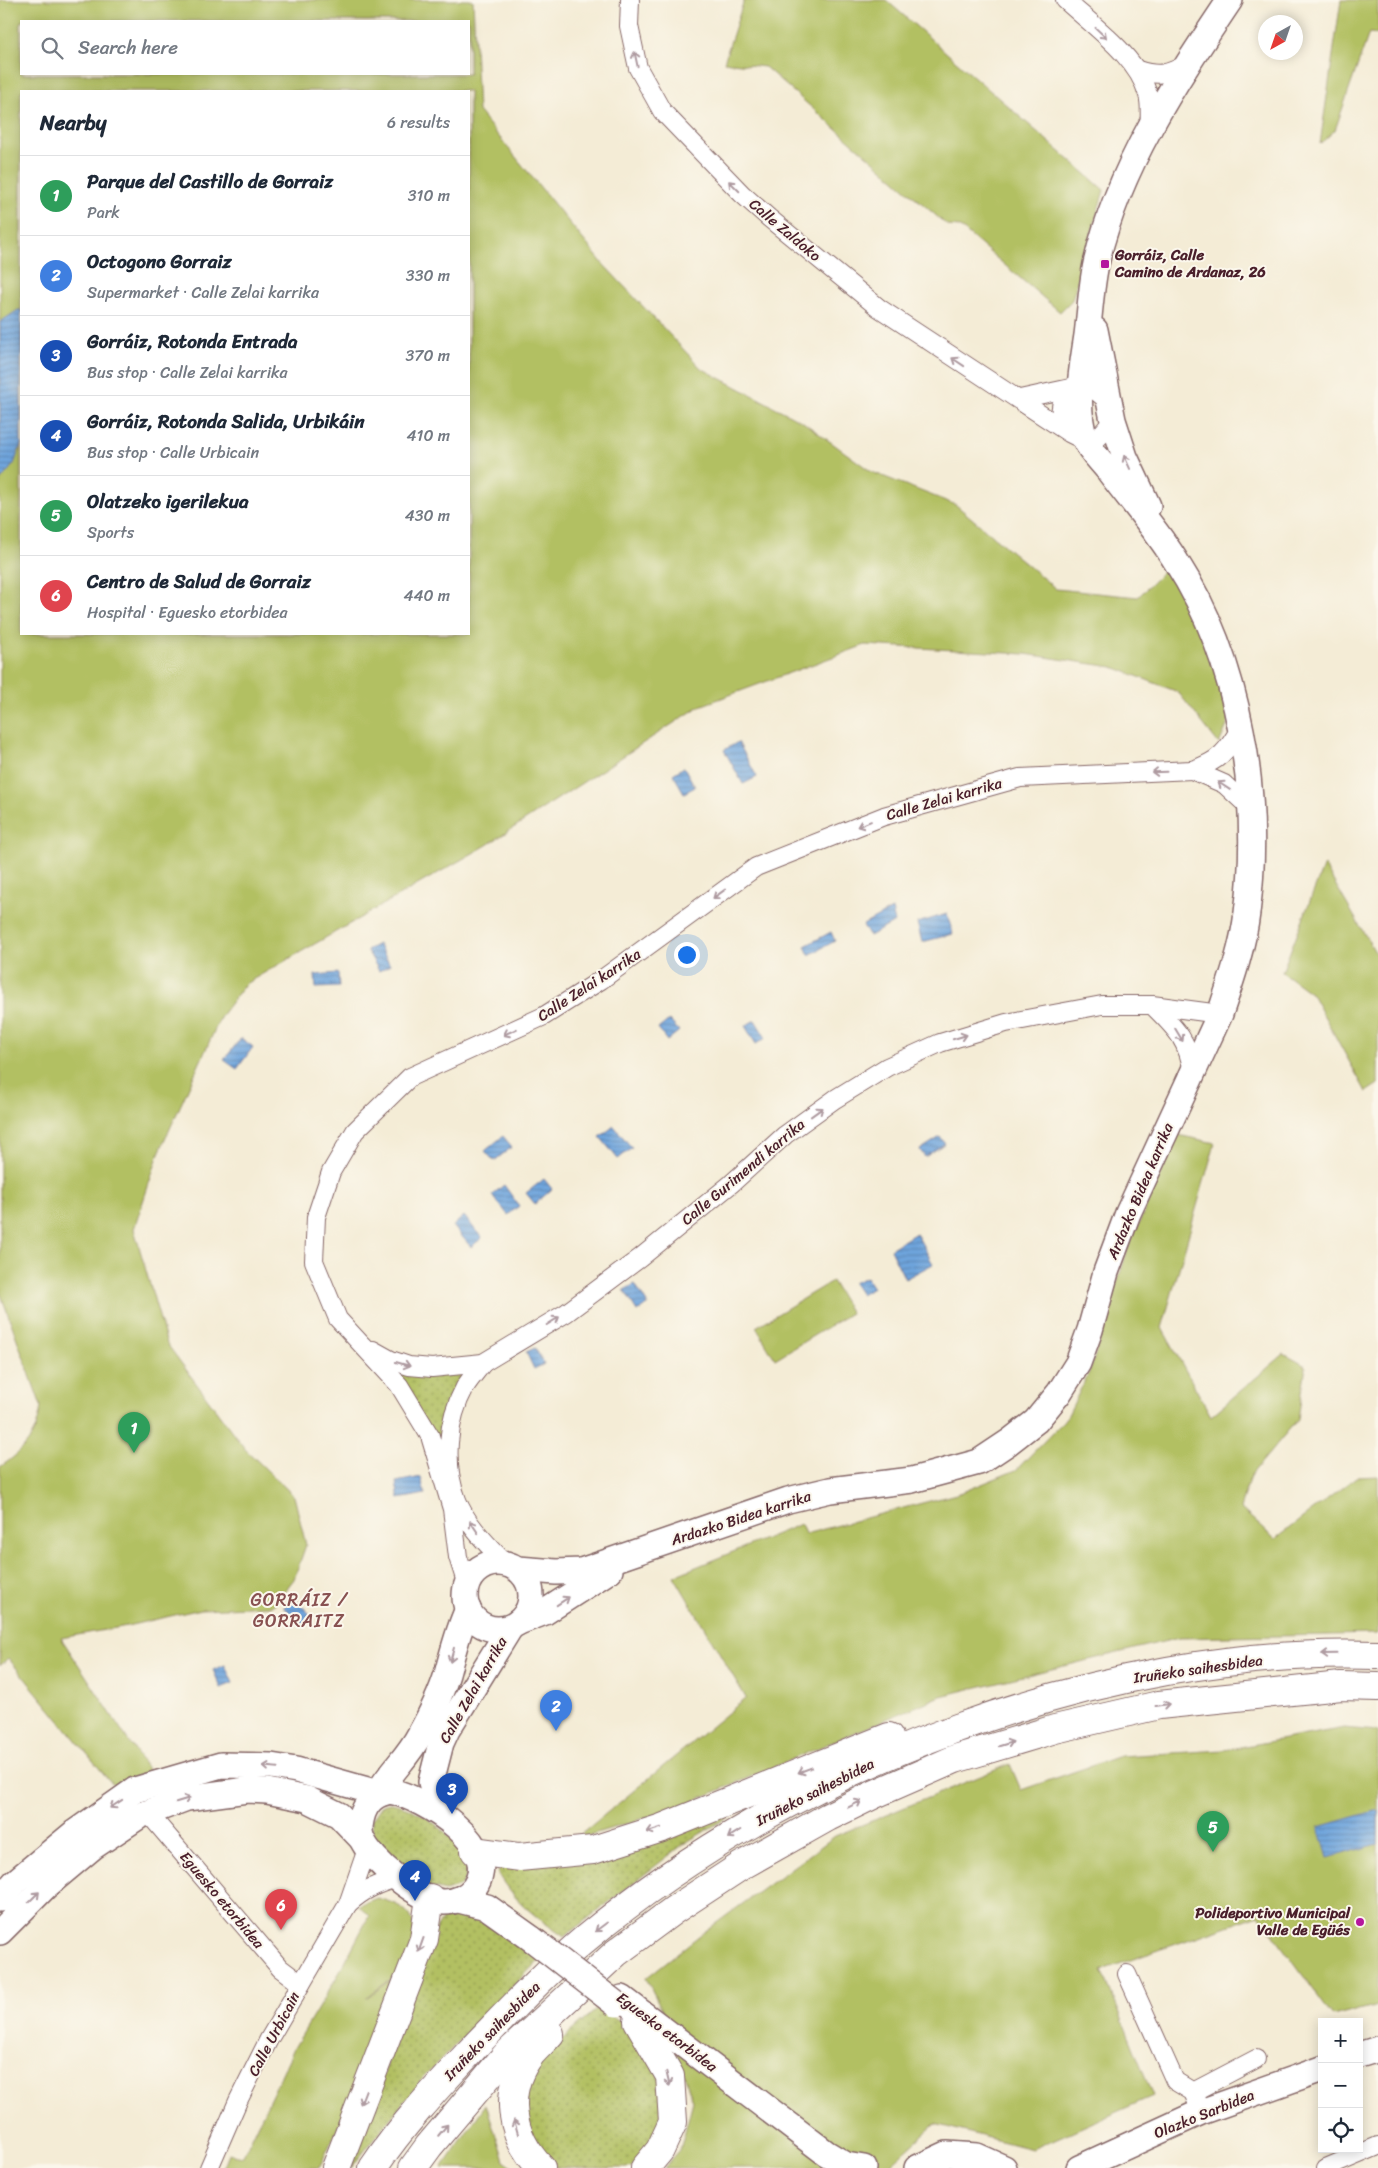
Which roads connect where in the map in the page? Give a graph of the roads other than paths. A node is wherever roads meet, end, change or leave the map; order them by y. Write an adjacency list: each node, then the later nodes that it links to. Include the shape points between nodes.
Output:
1 (630, 0): 9 (street, Calle Zaldoko, one-way to 1, via 999,389 879,308 769,218 693,145 662,111 638,68 628,26)
2 (1065, 0): 5 (street, one-way to 5)
3 (1230, 0): 4 (street, Ardazko Bidea karrika)
4 (1188, 63): 5 (street, via 1168,74); 6 (street, Ardazko Bidea karrika)
5 (1138, 70): 6 (street, via 1149,96)
6 (1150, 127): 7 (street, Ardazko Bidea karrika, via 1104,234)
7 (1091, 308): 8 (street, Ardazko Bidea karrika); 10 (street, Ardazko Bidea karrika)
8 (1075, 387): 9 (street); 10 (street, via 1096,391); 11 (street, Ardazko Bidea karrika, via 1081,416)
9 (1020, 399): 11 (street, Calle Zaldoko)
10 (1110, 410): 11 (street, via 1099,437); 12 (street, Ardazko Bidea karrika, one-way to 10, via 1125,457)
11 (1077, 437): 12 (street, Ardazko Bidea karrika)
12 (1171, 553): 13 (street, Ardazko Bidea karrika, via 1194,588 1221,651)
13 (1241, 727): 14 (street, Calle Zelai karrika, via 1223,755 1208,766); 15 (street, Ardazko Bidea karrika)
14 (1192, 770): 15 (street, one-way to 14, via 1224,784); 19 (street, Calle Zelai karrika, one-way to 19, via 1020,778 884,816 756,867 601,980 544,1016 410,1078 355,1131 331,1172 316,1217 314,1261 338,1319)
15 (1251, 809): 17 (street, Ardazko Bidea karrika, via 1247,914 1232,981)
16 (1152, 1005): 17 (street, Calle Gurimendi karrika); 18 (street, one-way to 18, via 1175,1028 1190,1053); 20 (street, Calle Gurimendi karrika, one-way to 16, via 566,1313 640,1258 785,1135 887,1067 940,1043 1006,1023 1102,1005)
17 (1220, 1014): 18 (street, Ardazko Bidea karrika)
18 (1192, 1073): 21 (street, Ardazko Bidea karrika, via 1128,1213 1078,1363 1060,1393 1036,1421 979,1462 912,1480 830,1490 788,1500)
19 (359, 1342): 20 (street, Calle Gurimendi karrika, one-way to 20, via 408,1366 432,1368); 23 (street, Calle Zelai karrika, via 400,1385 430,1436 452,1509)
20 (483, 1363): 22 (street, one-way to 20, via 477,1533 457,1500 450,1474 448,1447 453,1416 465,1387)
21 (642, 1550): 22 (street, Ardazko Bidea karrika, via 581,1570 556,1572); 24 (street, Ardazko Bidea karrika, one-way to 21, via 545,1612)
22 (512, 1566): 23 (street, via 486,1565 471,1577); 24 (street, via 525,1577 532,1596 526,1615)
23 (467, 1597): 24 (street, via 473,1618 485,1626 500,1630); 28 (street, Calle Zelai karrika, one-way to 28, via 446,1676)
24 (515, 1625): 31 (street, Calle Zelai karrika, via 441,1743 431,1782)
25 (1378, 1655): 26 (highway, Iruñeko saihesbidea, one-way to 26, via 1327,1653)
26 (1205, 1665): 35 (highway, one-way to 35, via 1094,1675 944,1716 662,1828 592,1850 519,1857); 58 (highway, Iruñeko saihesbidea, one-way to 58, via 1095,1686 977,1720 888,1756 771,1811 665,1878 584,1940 447,2076)
27 (1378, 1687): 33 (highway, Iruñeko saihesbidea, one-way to 27, via 956,1759 1055,1729 1159,1705 1340,1686)
28 (421, 1734): 29 (street, Calle Zelai karrika, via 377,1770 353,1776); 30 (street, Calle Zelai karrika)
29 (318, 1776): 30 (street); 38 (street, one-way to 38, via 270,1766 221,1765 135,1790 74,1832)
30 (378, 1793): 31 (street, via 401,1793); 34 (street, via 366,1804 359,1828)
31 (439, 1812): 35 (street, via 468,1838)
32 (148, 1813): 34 (street, one-way to 34, via 187,1798 247,1790 267,1791 307,1799 339,1815); 42 (street, one-way to 32, via 45,1887 94,1846); 45 (street, Eguesko etorbidea, via 280,1968)
33 (828, 1817): 59 (highway, Iruñeko saihesbidea, one-way to 33, via 507,2054 616,1953 741,1866); 60 (highway, one-way to 33, via 528,2155 515,2127 512,2102 518,2078 530,2055 597,1990 648,1947)
34 (364, 1843): 37 (street); 41 (street, Calle Urbicain)
35 (474, 1851): 36 (street, via 481,1862)
36 (481, 1877): 40 (street, via 472,1891); 43 (street, Eguesko etorbidea)
37 (397, 1878): 39 (street); 41 (street, Calle Urbicain, via 360,1892)
38 (0, 1898)
39 (430, 1898): 40 (street, via 438,1902); 57 (highway, one-way to 57, via 424,1939)
40 (459, 1900): 43 (street, Eguesko etorbidea, via 487,1907)
41 (348, 1904): 45 (street, Calle Urbicain)
42 (0, 1932)
43 (535, 1936): 46 (street, Eguesko etorbidea, bridge)
44 (1127, 1974): 52 (street, via 1176,2081)
45 (301, 1984): 56 (street, Calle Urbicain, via 269,2039)
46 (619, 2001): 47 (street, Eguesko etorbidea); 63 (street, Eguesko etorbidea, via 826,2153 846,2165)
47 (638, 2020): 61 (highway, one-way to 61, via 670,2076 673,2122 660,2150); 62 (street, Eguesko etorbidea)
48 (1378, 2048): 49 (street)
49 (1363, 2054)
50 (1256, 2059): 52 (street)
51 (1318, 2069): 52 (street, Olazko Sarbidea)
52 (1197, 2102): 55 (street, Olazko Sarbidea)
53 (1378, 2146): 67 (street)
54 (981, 2162): 64 (street, via 947,2154); 65 (street)
55 (1083, 2166): 66 (street, Olazko Sarbidea)
56 (209, 2168)
57 (336, 2168)
58 (373, 2168)
59 (413, 2168)
60 (541, 2168)
61 (645, 2168)
62 (830, 2168)
63 (864, 2168)
64 (917, 2168)
65 (1004, 2168)
66 (1062, 2168)
67 (1326, 2168)

